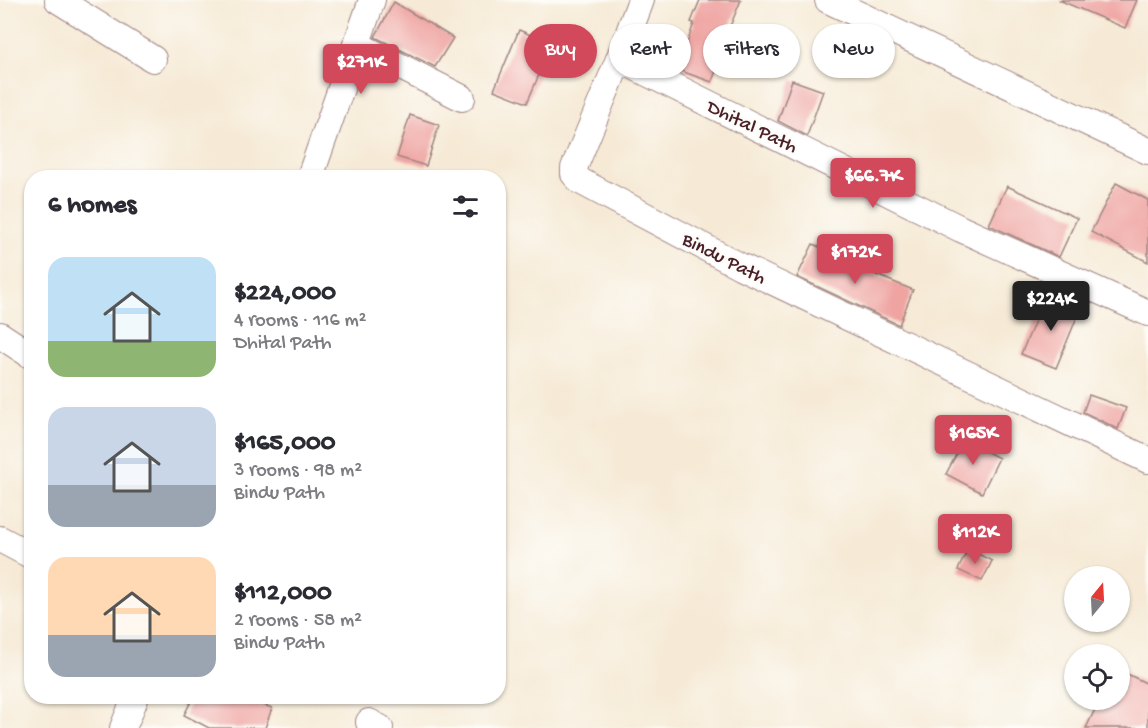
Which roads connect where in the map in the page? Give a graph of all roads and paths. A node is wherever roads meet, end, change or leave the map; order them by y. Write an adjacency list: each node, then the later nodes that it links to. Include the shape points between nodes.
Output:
1 (58, 0): 7 (street)
2 (372, 0): 6 (street)
3 (641, 0): 5 (street, Bindu Path)
4 (828, 0): 11 (street)
5 (632, 24)
6 (356, 44): 10 (street); 12 (street)
7 (153, 59)
8 (611, 78): 16 (street, Bindu Path, via 574,168 580,181 740,266)
9 (657, 78): 13 (street, Dhital Path, via 961,228)
10 (462, 98)
11 (1148, 151)
12 (312, 170)
13 (1148, 313)
14 (0, 335): 15 (street)
15 (24, 351)
16 (1148, 460)
17 (0, 539): 18 (street)
18 (24, 552)
19 (133, 704): 20 (street)
20 (123, 728)

